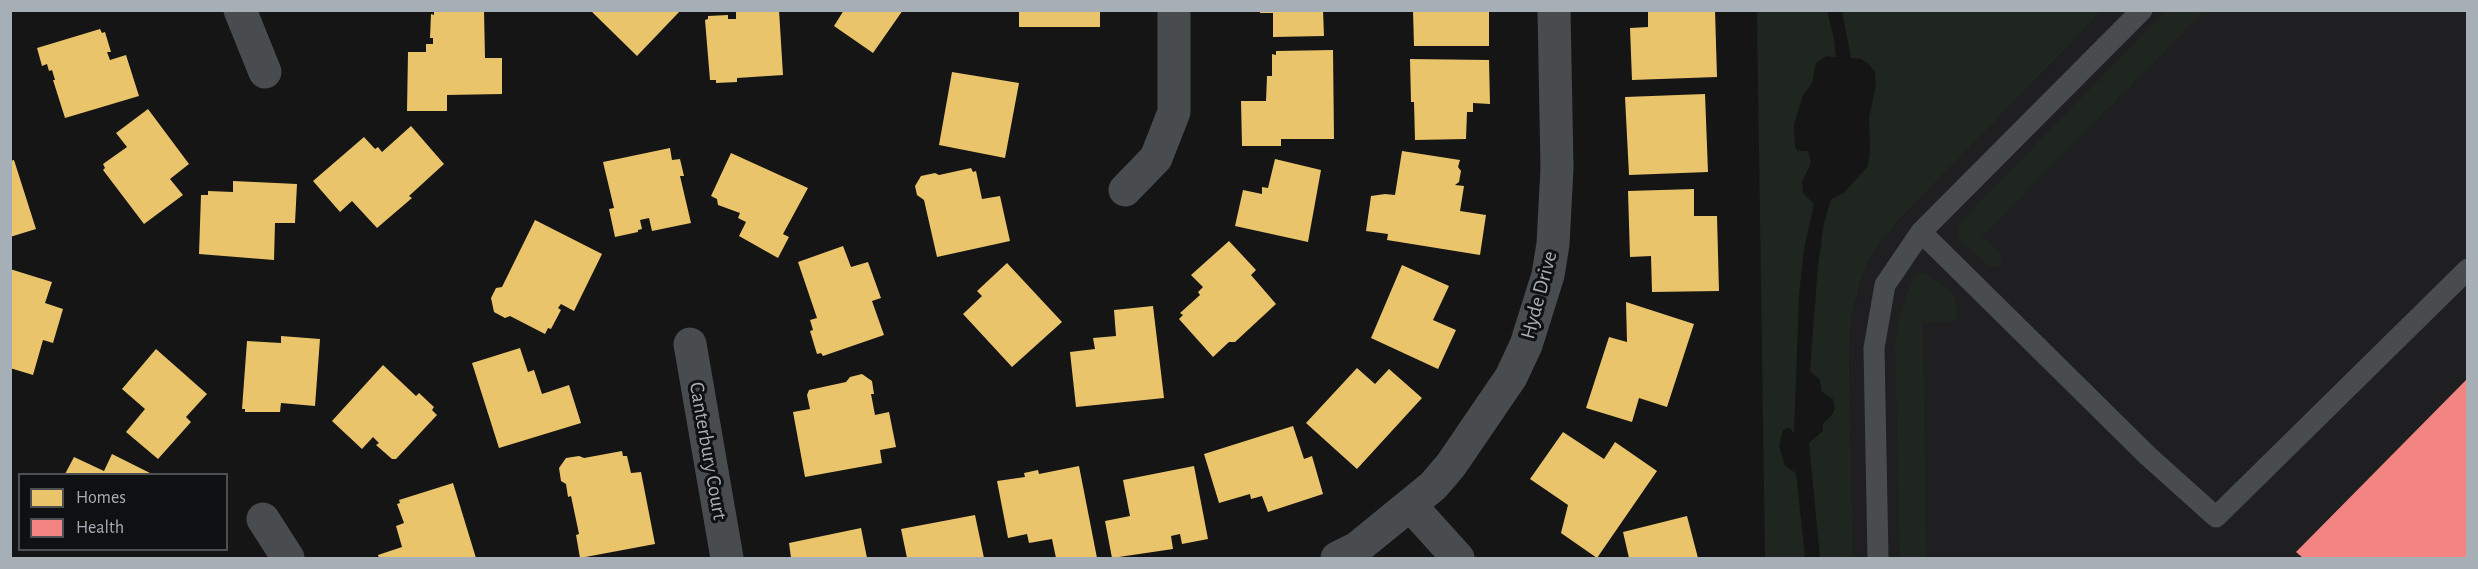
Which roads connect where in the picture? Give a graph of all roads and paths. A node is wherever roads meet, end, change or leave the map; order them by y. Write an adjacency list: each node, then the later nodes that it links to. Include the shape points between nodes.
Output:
1 (240, 10): 5 (street)
2 (1174, 10): 6 (street, via 1174,112 1156,158)
3 (1554, 10): 10 (street, Hyde Drive, via 1557,168 1548,275 1526,345 1511,377 1451,465)
4 (2142, 10): 7 (lane)
5 (266, 72)
6 (1125, 190)
7 (1921, 232): 8 (lane, via 2216,518); 16 (lane, via 1885,285 1874,348)
8 (2468, 269)
9 (690, 344): 13 (street, Canterbury Court)
10 (1411, 506): 14 (street, Hyde Drive, via 1357,548); 15 (street)
11 (263, 519): 12 (street)
12 (288, 558)
13 (727, 558)
14 (1337, 558)
15 (1458, 558)
16 (1878, 558)

